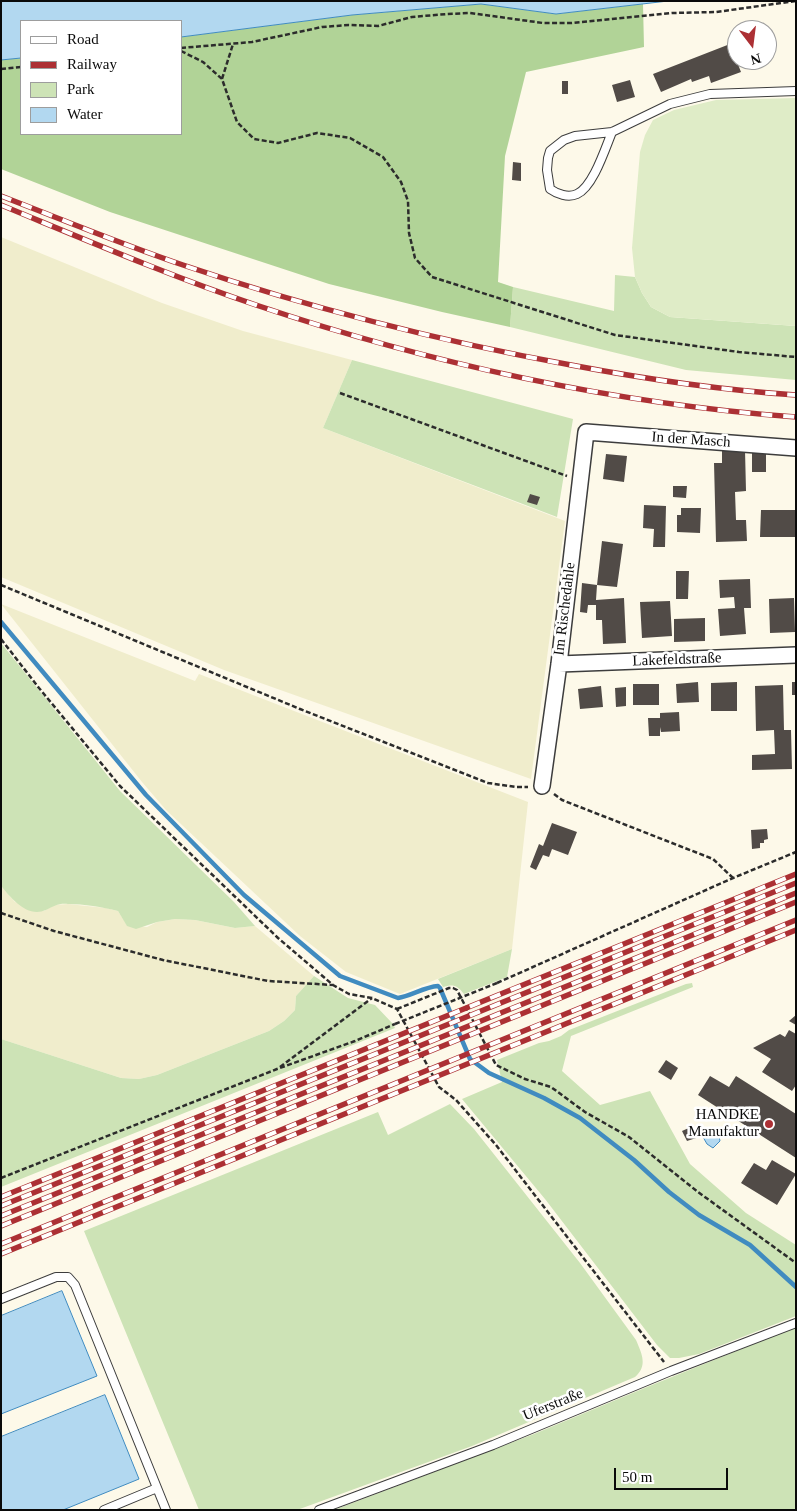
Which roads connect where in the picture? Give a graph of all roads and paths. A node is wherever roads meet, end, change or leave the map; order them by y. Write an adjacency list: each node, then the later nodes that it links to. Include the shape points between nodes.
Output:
1 (796, 1): 2 (path, via 716,12 571,23 447,14 378,26 322,27)
2 (233, 44): 3 (path); 7 (path)
3 (182, 50)
4 (182, 51): 7 (path, via 203,62)
5 (20, 67): 6 (path)
6 (1, 69)
7 (222, 80): 10 (path, via 237,122 254,138 278,143 317,133 350,138 383,157 408,201 408,233 415,258 432,276 614,335)
8 (796, 91): 9 (lane, via 710,94 670,104)
9 (612, 132): 9 (lane, via 575,136 556,145 548,158 550,189 568,196 578,194 588,185)
10 (796, 357)
11 (340, 393): 14 (path)
12 (586, 432): 13 (street, In der Masch); 14 (street, Im Rischedahle)
13 (796, 448)
14 (580, 481): 18 (street, Im Rischedahle)
15 (1, 585): 19 (path, via 488,783 516,788)
16 (1, 639): 23 (path, via 120,786 278,938)
17 (796, 656): 18 (street, Lakefeldstraße)
18 (559, 664): 19 (street, Im Rischedahle)
19 (542, 786): 21 (path, via 562,800 713,859)
20 (796, 852): 21 (path)
21 (733, 878): 26 (path, bridge, via 497,983)
22 (1, 913): 23 (path, via 54,931 163,960 268,981)
23 (333, 986): 24 (path, via 349,994)
24 (372, 998): 25 (path); 26 (path)
25 (397, 1009): 28 (path, via 444,990 457,990 496,1065 551,1087 630,1137 698,1192); 31 (path, via 439,1087 456,1100 496,1145)
26 (277, 1069): 27 (path)
27 (1, 1178)
28 (796, 1263)
29 (1, 1299): 32 (lane, via 56,1277 68,1277 75,1285)
30 (796, 1323): 31 (lane, Uferstraße)
31 (671, 1371): 35 (lane, Uferstraße, via 493,1445)
32 (157, 1488): 33 (lane); 34 (lane)
33 (104, 1510)
34 (166, 1510)
35 (319, 1510)

